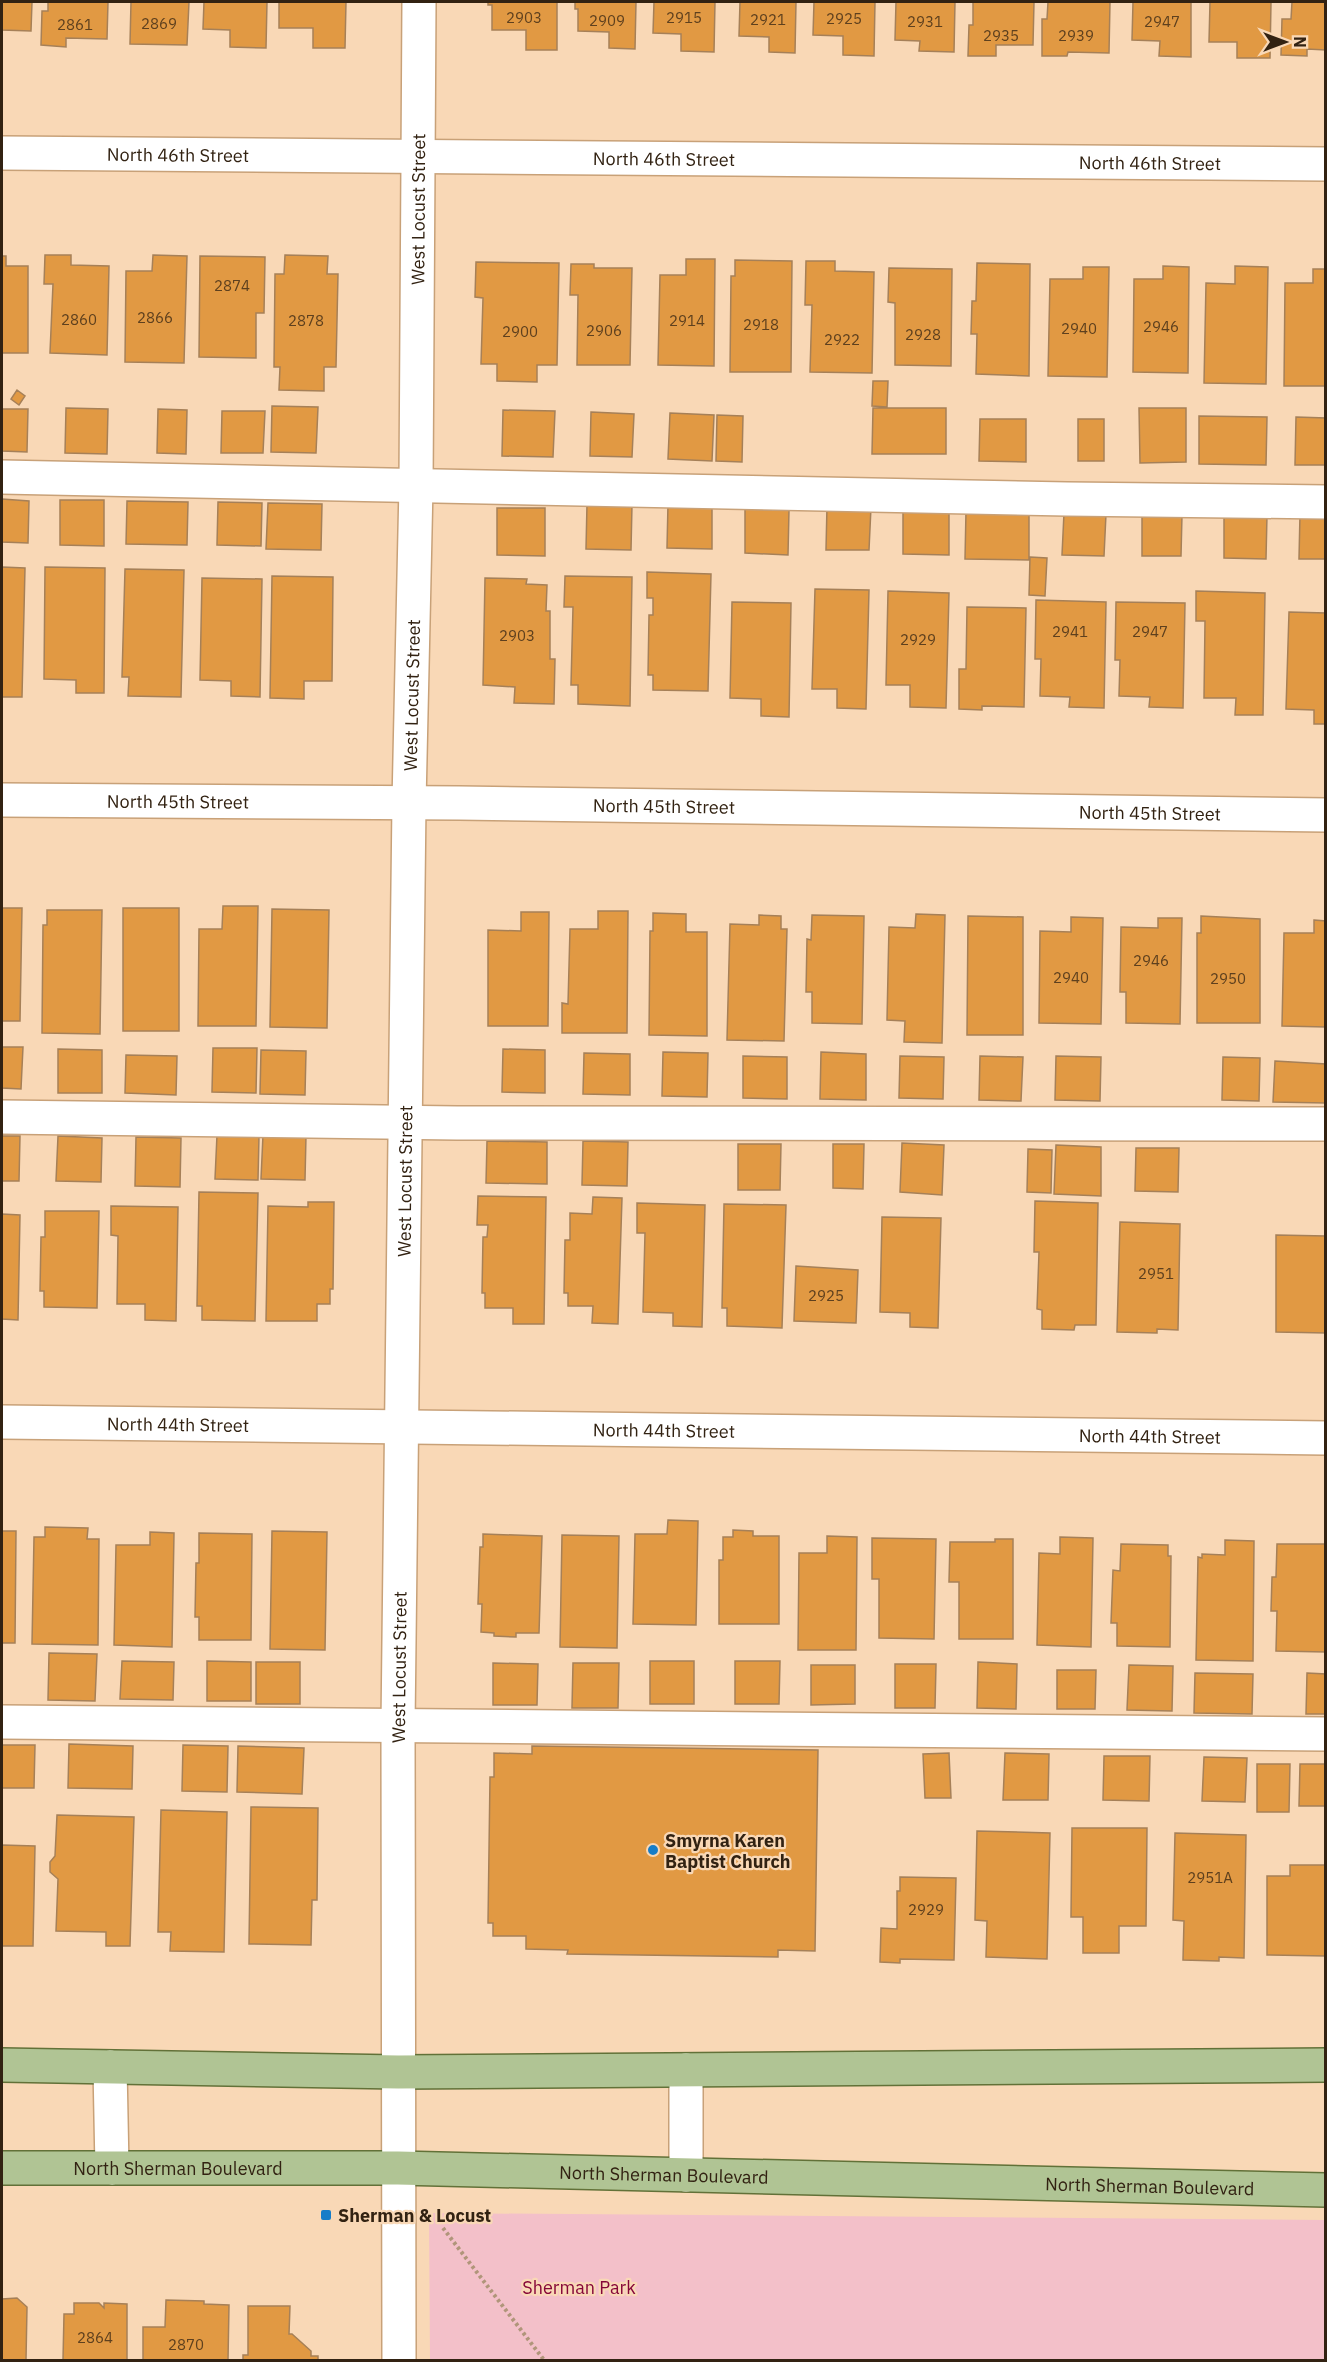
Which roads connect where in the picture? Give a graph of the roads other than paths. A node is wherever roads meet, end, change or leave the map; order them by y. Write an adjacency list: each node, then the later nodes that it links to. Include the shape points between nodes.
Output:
1 (419, 2): 3 (street, West Locust Street)
2 (2, 153): 3 (street, North 46th Street)
3 (418, 156): 4 (street, North 46th Street); 6 (street, West Locust Street)
4 (1326, 164)
5 (2, 477): 6 (street)
6 (416, 486): 7 (street); 9 (street, West Locust Street)
7 (1326, 502)
8 (2, 800): 9 (street, North 45th Street)
9 (409, 803): 10 (street, North 45th Street); 12 (street, West Locust Street)
10 (1326, 815)
11 (2, 1116): 12 (street)
12 (405, 1123): 13 (street); 15 (street, West Locust Street)
13 (1326, 1124)
14 (2, 1422): 15 (street, North 44th Street)
15 (403, 1427): 16 (street, North 44th Street); 18 (street, West Locust Street)
16 (1326, 1438)
17 (2, 1722): 18 (street)
18 (398, 1725): 19 (street); 24 (street, West Locust Street)
19 (1326, 1734)
20 (2, 2065): 22 (main road)
21 (1326, 2066): 23 (main road)
22 (110, 2067): 24 (main road); 26 (street)
23 (686, 2070): 24 (main road); 28 (street)
24 (398, 2072): 27 (street, West Locust Street)
25 (2, 2168): 26 (main road, North Sherman Boulevard)
26 (112, 2168): 27 (main road, North Sherman Boulevard)
27 (398, 2168): 28 (main road, North Sherman Boulevard); 30 (street, West Locust Street)
28 (686, 2175): 29 (main road, North Sherman Boulevard)
29 (1326, 2190)
30 (399, 2361)

